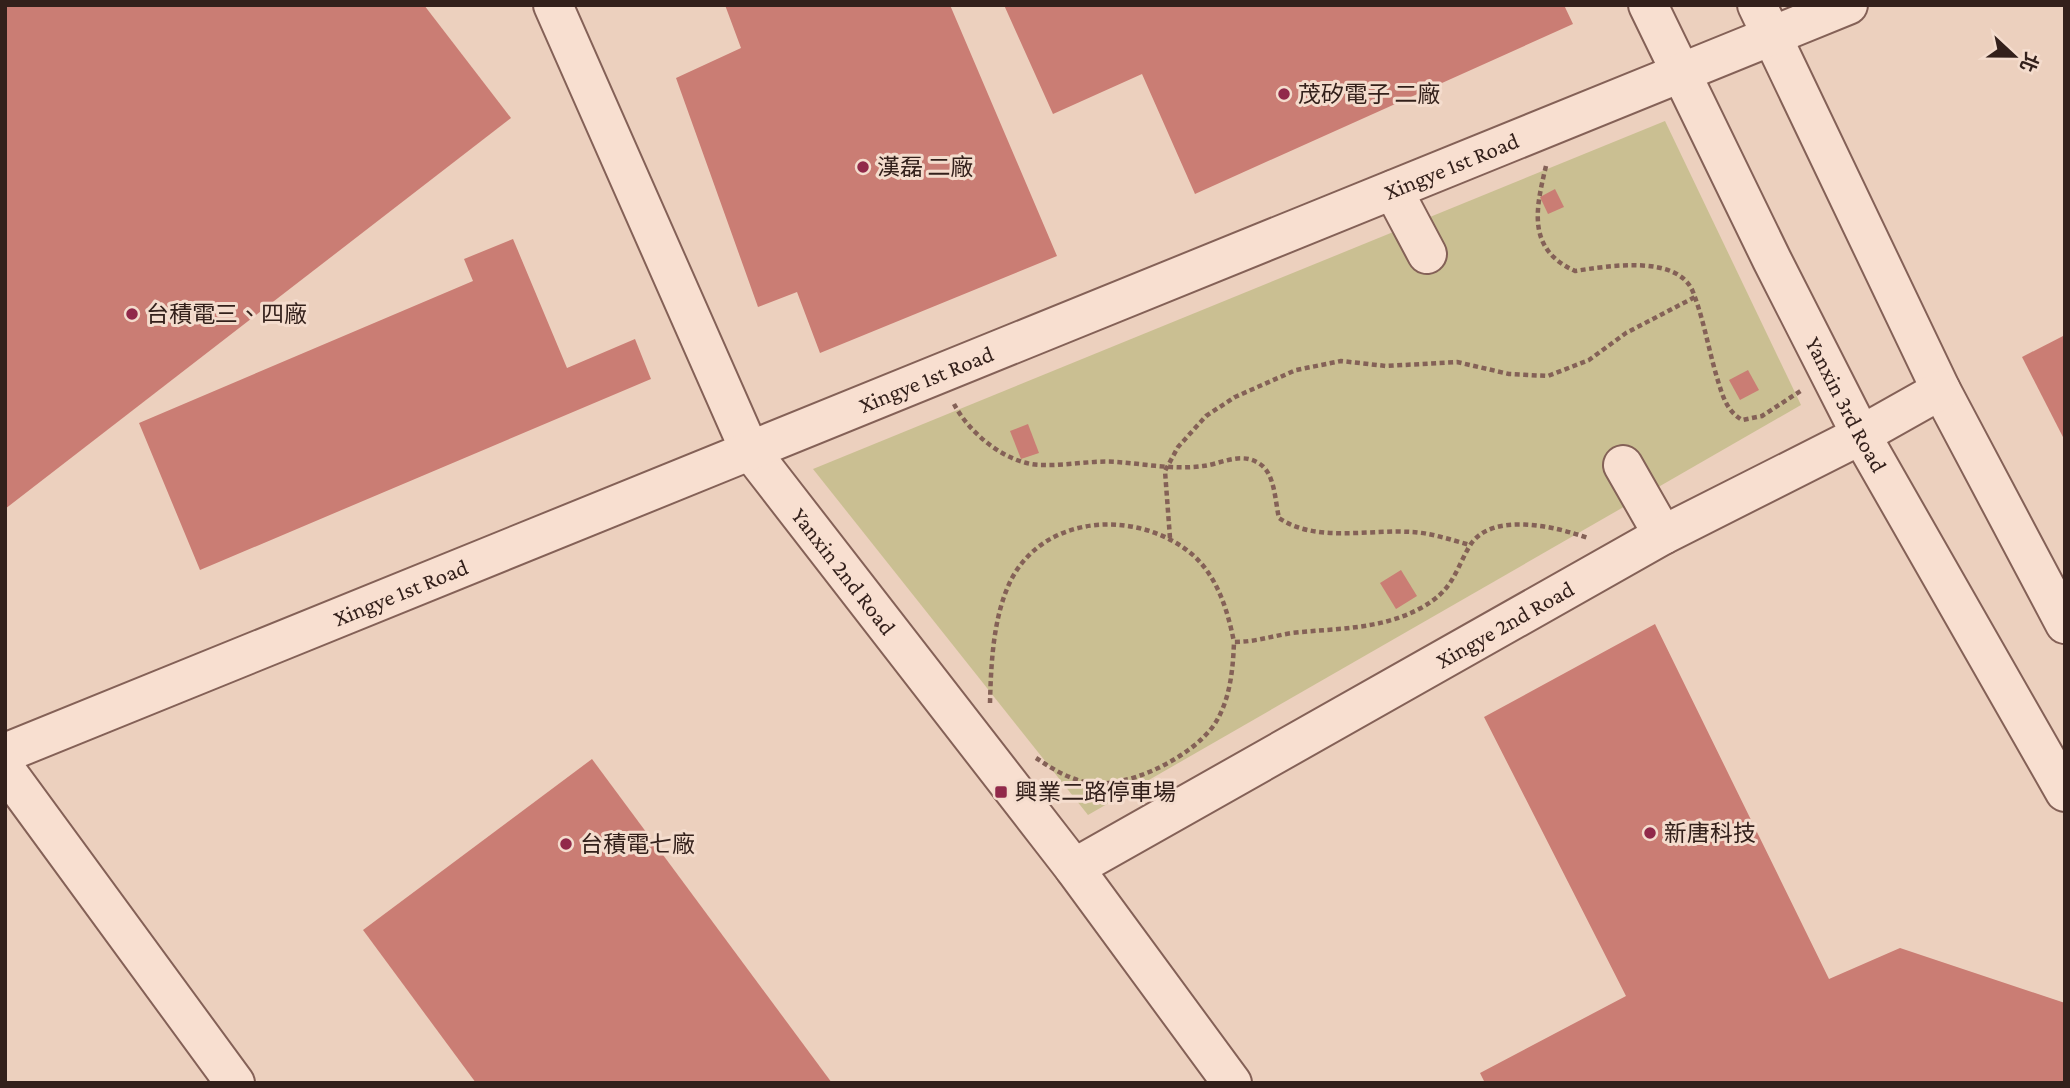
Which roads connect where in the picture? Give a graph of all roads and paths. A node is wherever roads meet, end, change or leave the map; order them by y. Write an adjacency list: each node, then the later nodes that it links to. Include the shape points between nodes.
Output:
1 (553, 5): 14 (street, Yanxin 2nd Road)
2 (1648, 5): 5 (street, Yanxin 3rd Road)
3 (1848, 5): 4 (street, Xingye 1st Road)
4 (1764, 22): 5 (street, Xingye 1st Road); 11 (street)
5 (1681, 74): 7 (street, Xingye 1st Road); 13 (street, Yanxin 3rd Road)
6 (1547, 161): 9 (path, via 1536,221 1541,237 1558,260 1575,271 1636,265 1675,270)
7 (1392, 190): 8 (street); 14 (street, Xingye 1st Road)
8 (1427, 254)
9 (1695, 297): 10 (path, via 1730,413 1742,420 1762,415); 16 (path, via 1626,333 1589,360 1548,376 1509,374 1457,362 1386,366 1342,361 1296,370 1235,397 1206,416 1178,447)
10 (1802, 389)
11 (1941, 390): 13 (street, Xingye 2nd Road); 21 (street)
12 (952, 400): 16 (path, via 962,420 1015,459 1041,466 1115,462)
13 (1861, 435): 17 (street, Xingye 2nd Road); 27 (street, Yanxin 3rd Road)
14 (749, 449): 25 (street, Xingye 1st Road); 28 (street, Yanxin 2nd Road)
15 (1635, 459): 17 (street)
16 (1168, 466): 18 (path); 20 (path, via 1204,466 1226,459 1259,463 1269,475 1279,518 1292,527 1324,532 1415,532)
17 (1673, 530): 28 (street, Xingye 2nd Road)
18 (1170, 538): 22 (path, via 1196,557 1215,584); 23 (path, via 1124,524 1082,526 1032,552 1010,581 998,617)
19 (1592, 540): 20 (path, via 1559,527 1521,524 1480,535)
20 (1470, 545): 22 (path, via 1448,589 1392,621 1363,629)
21 (2065, 624)
22 (1234, 642): 24 (path, via 1233,676 1214,725 1168,763 1137,777 1086,783 1047,766)
23 (990, 707)
24 (1027, 751)
25 (5, 753)
26 (5, 769): 29 (street)
27 (2065, 792)
28 (1074, 868): 30 (street, Yanxin 2nd Road)
29 (234, 1083)
30 (1232, 1083)

